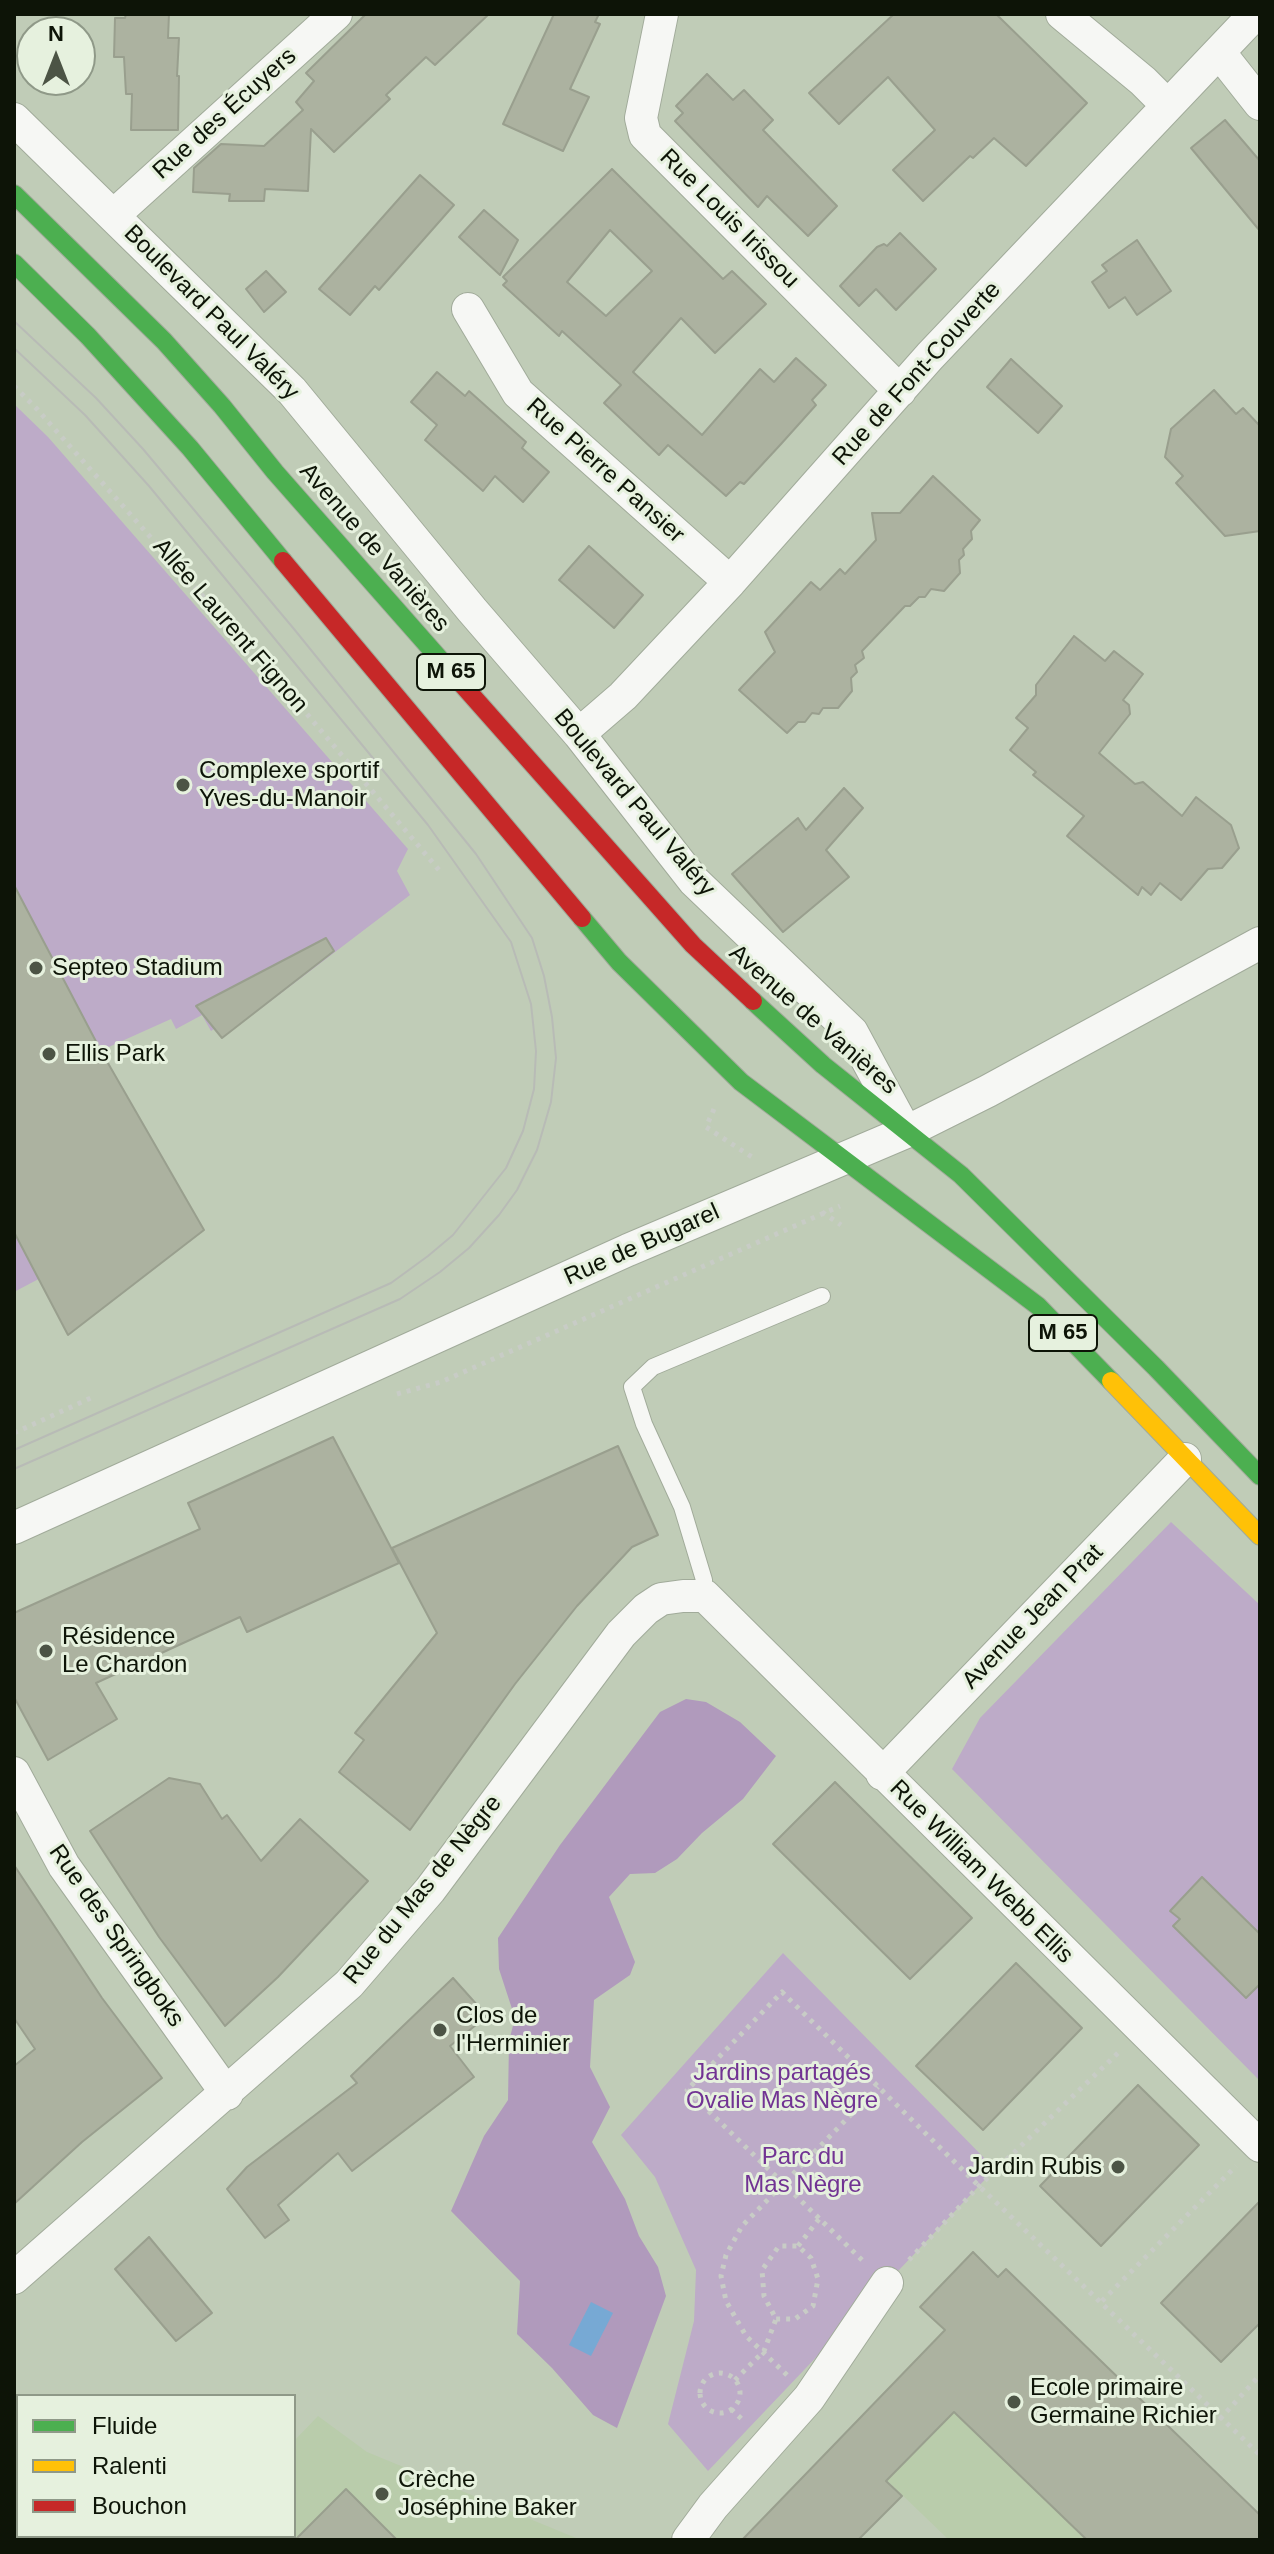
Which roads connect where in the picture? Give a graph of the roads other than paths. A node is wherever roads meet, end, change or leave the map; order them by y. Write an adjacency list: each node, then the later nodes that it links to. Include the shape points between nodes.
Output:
1 (336, 14): 10 (street, Rue des Écuyers)
2 (662, 14): 13 (street, Rue Louis Irissou, via 641,118 645,135)
3 (1062, 14): 7 (street)
4 (1255, 14): 5 (street, Rue de Font-Couverte)
5 (1219, 52): 6 (street); 7 (street, Rue de Font-Couverte)
6 (1260, 104)
7 (1167, 105): 13 (street, Rue de Font-Couverte)
8 (14, 119): 10 (street, Boulevard Paul Valéry)
9 (14, 194): 17 (main road, Avenue de Vanières / M 65, via 164,341 693,945 823,1065)
10 (114, 215): 15 (street, Boulevard Paul Valéry, via 292,391)
11 (14, 263): 18 (main road, M 65, via 190,448 619,962 741,1082)
12 (468, 309): 14 (street, Rue Pierre Pansier, via 518,393)
13 (900, 391): 14 (street, Rue de Font-Couverte)
14 (730, 582): 15 (street, Rue de Font-Couverte, via 623,696)
15 (579, 734): 17 (street, Boulevard Paul Valéry, via 694,881 852,1032)
16 (1260, 943): 17 (street, Rue de Bugarel)
17 (906, 1132): 18 (street, Rue de Bugarel); 21 (main road, Boulevard Paul Valéry / M 65, via 968,1182)
18 (841, 1159): 20 (main road, M 65, via 1038,1306); 22 (street, Rue de Bugarel)
19 (822, 1296): 24 (lane, via 653,1367 632,1387 682,1507)
20 (1185, 1459): 23 (main road, M 65); 26 (street, Avenue Jean Prat)
21 (1260, 1476)
22 (14, 1528)
23 (1260, 1536)
24 (705, 1596): 26 (street, Rue William Webb Ellis); 27 (street, Rue du Mas de Nègre, via 661,1599 621,1634 430,1890 349,1984)
25 (14, 1773): 27 (street, Rue des Springboks, via 64,1866)
26 (882, 1774): 28 (street, Rue William Webb Ellis)
27 (227, 2094): 29 (street, Rue du Mas de Nègre)
28 (1259, 2145)
29 (14, 2278)
30 (887, 2283): 31 (street, via 809,2398)
31 (688, 2540)

